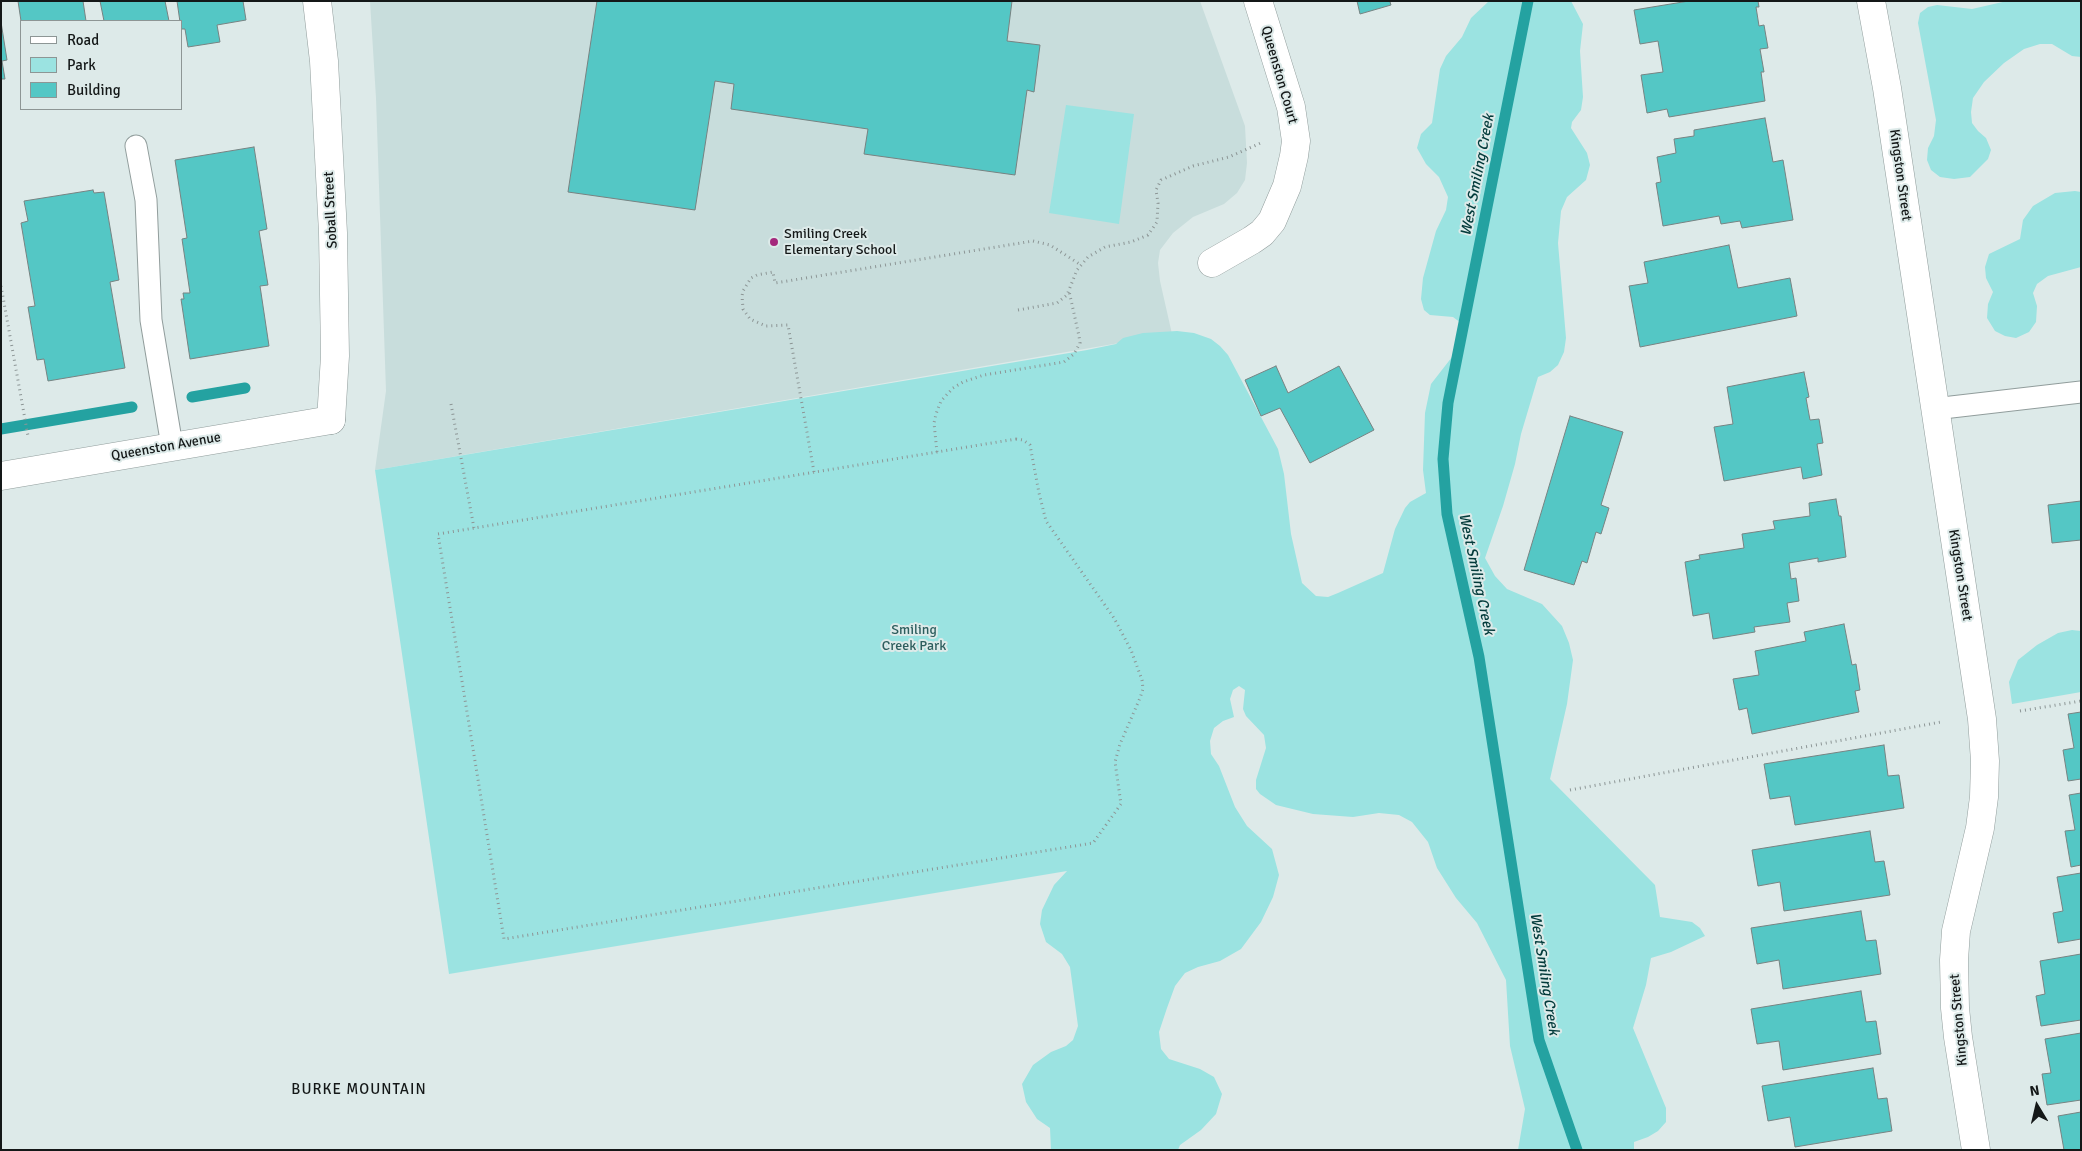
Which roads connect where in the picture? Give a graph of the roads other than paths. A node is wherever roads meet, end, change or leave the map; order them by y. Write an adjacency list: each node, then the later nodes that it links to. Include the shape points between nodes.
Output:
1 (317, 1): 8 (street, Soball Street, via 324,61 333,233 335,356)
2 (1258, 1): 5 (street, Queenston Court, via 1291,107 1296,141 1294,156 1287,186 1272,221 1252,240)
3 (1871, 1): 7 (street, Kingston Street, via 1887,88)
4 (136, 146): 9 (lane, via 146,200 153,332)
5 (1212, 263)
6 (2081, 392): 7 (lane)
7 (1934, 409): 11 (street, Kingston Street, via 1982,719 1985,761 1980,828 1956,932 1954,960 1954,1008)
8 (331, 420): 9 (street, Queenston Avenue)
9 (172, 446): 10 (street, Queenston Avenue)
10 (1, 476)
11 (1976, 1150)

